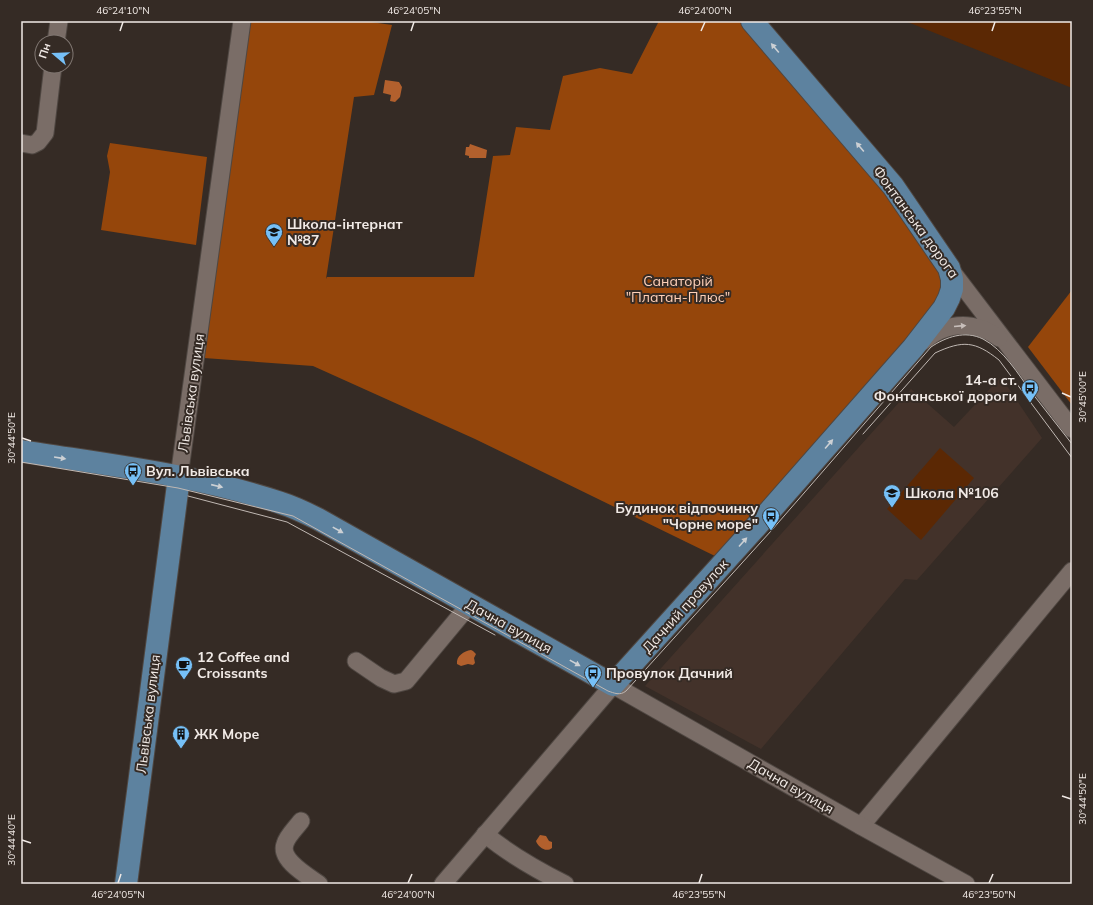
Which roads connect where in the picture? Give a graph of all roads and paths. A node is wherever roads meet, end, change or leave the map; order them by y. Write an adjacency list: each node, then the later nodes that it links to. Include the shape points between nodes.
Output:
1 (59, 21): 4 (street)
2 (242, 21): 12 (street, Львівська вулиця)
3 (752, 21): 7 (main road, Фонтанська дорога, one-way to 3, via 893,186)
4 (57, 34)
5 (52, 74): 6 (street, via 45,133 32,145)
6 (21, 143)
7 (949, 268): 8 (street, Фонтанська дорога); 9 (main road, Дачний провулок, via 952,289 949,298)
8 (1007, 344): 9 (street, Дачний провулок, one-way to 8, via 941,330 967,326 980,327); 10 (street, Фонтанська дорога)
9 (913, 348): 16 (main road, Дачний провулок, one-way to 9)
10 (1072, 429)
11 (21, 451): 12 (main road, Дачна вулиця, one-way to 12)
12 (179, 477): 14 (main road, Дачна вулиця, one-way to 14, via 282,503 318,519); 20 (main road, Львівська вулиця)
13 (1072, 571): 18 (street)
14 (470, 604): 15 (street, via 406,681 394,684); 16 (main road, Дачна вулиця, one-way to 16)
15 (356, 661)
16 (613, 685): 18 (street, Дачна вулиця); 19 (street, Дачний провулок)
17 (301, 821): 21 (street, via 285,842 284,853 290,862)
18 (861, 826): 24 (street, Дачна вулиця)
19 (485, 834): 22 (street, Дачний провулок); 23 (street, via 536,869)
20 (126, 884)
21 (318, 884)
22 (443, 884)
23 (565, 884)
24 (966, 884)

